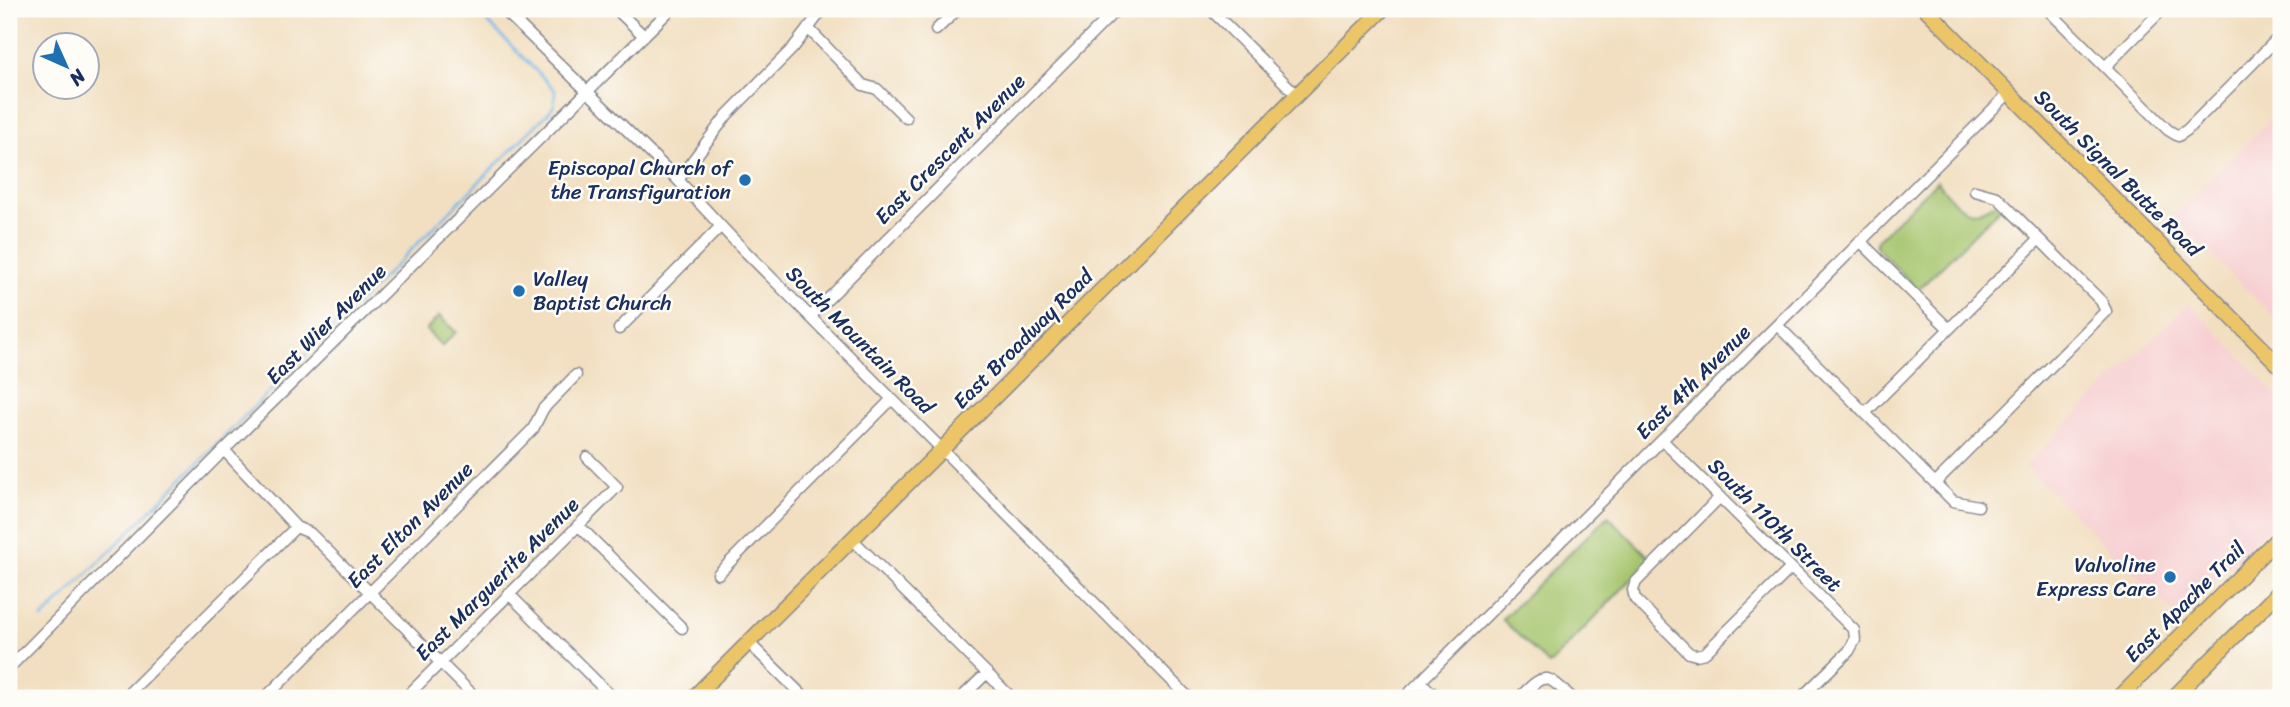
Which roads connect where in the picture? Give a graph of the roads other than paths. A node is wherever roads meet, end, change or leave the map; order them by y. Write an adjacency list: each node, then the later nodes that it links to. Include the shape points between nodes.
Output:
1 (503, 9): 17 (street, South Mountain Road)
2 (617, 9): 15 (street)
3 (671, 9): 15 (street, East Wier Avenue)
4 (823, 9): 12 (street)
5 (958, 9): 13 (street)
6 (1118, 9): 26 (street, East Crescent Avenue)
7 (1210, 9): 19 (street)
8 (1384, 9): 19 (main road, East Broadway Road)
9 (1926, 9): 18 (main road, South Signal Butte Road)
10 (2047, 9): 16 (street)
11 (2163, 9): 16 (street)
12 (808, 28): 20 (street, via 863,85 877,89); 21 (street, via 727,115)
13 (936, 30)
14 (2281, 35): 16 (street, via 2178,136)
15 (644, 36): 17 (street, East Wier Avenue)
16 (2105, 67)
17 (587, 93): 21 (street, South Mountain Road); 35 (street, East Wier Avenue)
18 (2009, 93): 25 (street, East 4th Avenue); 30 (main road, South Signal Butte Road)
19 (1297, 95): 36 (main road, East Broadway Road)
20 (906, 118)
21 (678, 180): 23 (street, South Mountain Road)
22 (1975, 191): 24 (street, via 1997,197)
23 (721, 226): 26 (street, South Mountain Road); 28 (street)
24 (2039, 239): 29 (street); 38 (street, via 2106,311)
25 (1860, 241): 27 (street, East 4th Avenue); 29 (street)
26 (810, 317): 32 (street, South Mountain Road)
27 (1777, 325): 33 (street); 34 (street, East 4th Avenue)
28 (619, 329)
29 (1949, 329): 33 (street)
30 (2281, 367)
31 (576, 375): 48 (street, East Elton Avenue, via 543,409 533,429)
32 (891, 400): 36 (street, South Mountain Road); 46 (street)
33 (1865, 413): 38 (street)
34 (1662, 440): 39 (street, South 110th Street); 55 (street, East 4th Avenue)
35 (224, 450): 42 (street); 53 (street, East Wier Avenue)
36 (942, 450): 44 (main road, East Broadway Road); 65 (street, South Mountain Road)
37 (587, 457): 41 (street, East Marguerite Avenue, via 617,487)
38 (1935, 484): 40 (street, via 1952,501)
39 (1720, 497): 45 (street, South 110th Street); 45 (street, via 1633,590 1635,599 1689,653 1705,653)
40 (1978, 506)
41 (578, 525): 49 (street, East Marguerite Avenue); 50 (street)
42 (296, 527): 48 (street, via 310,533); 56 (street)
43 (2281, 536): 71 (main road, East Apache Trail)
44 (852, 539): 51 (main road, East Broadway Road); 54 (street)
45 (1791, 568): 70 (street, South 110th Street, via 1854,630 1855,640)
46 (718, 574)
47 (2278, 592): 72 (main road)
48 (370, 593): 52 (street); 57 (street, East Elton Avenue)
49 (509, 594): 52 (street, East Marguerite Avenue); 60 (street)
50 (682, 628)
51 (749, 643): 61 (main road, East Broadway Road); 62 (street)
52 (440, 663): 58 (street, East Marguerite Avenue); 59 (street)
53 (9, 668)
54 (987, 673): 63 (street); 64 (street)
55 (1420, 682): 66 (street, East 4th Avenue); 67 (street)
56 (124, 698)
57 (265, 698)
58 (405, 698)
59 (476, 698)
60 (613, 698)
61 (693, 698)
62 (805, 698)
63 (961, 698)
64 (1012, 698)
65 (1189, 698)
66 (1404, 698)
67 (1437, 698)
68 (1519, 698): 69 (street, via 1545,678)
69 (1572, 698)
70 (1801, 698)
71 (2119, 698)
72 (2173, 698)

